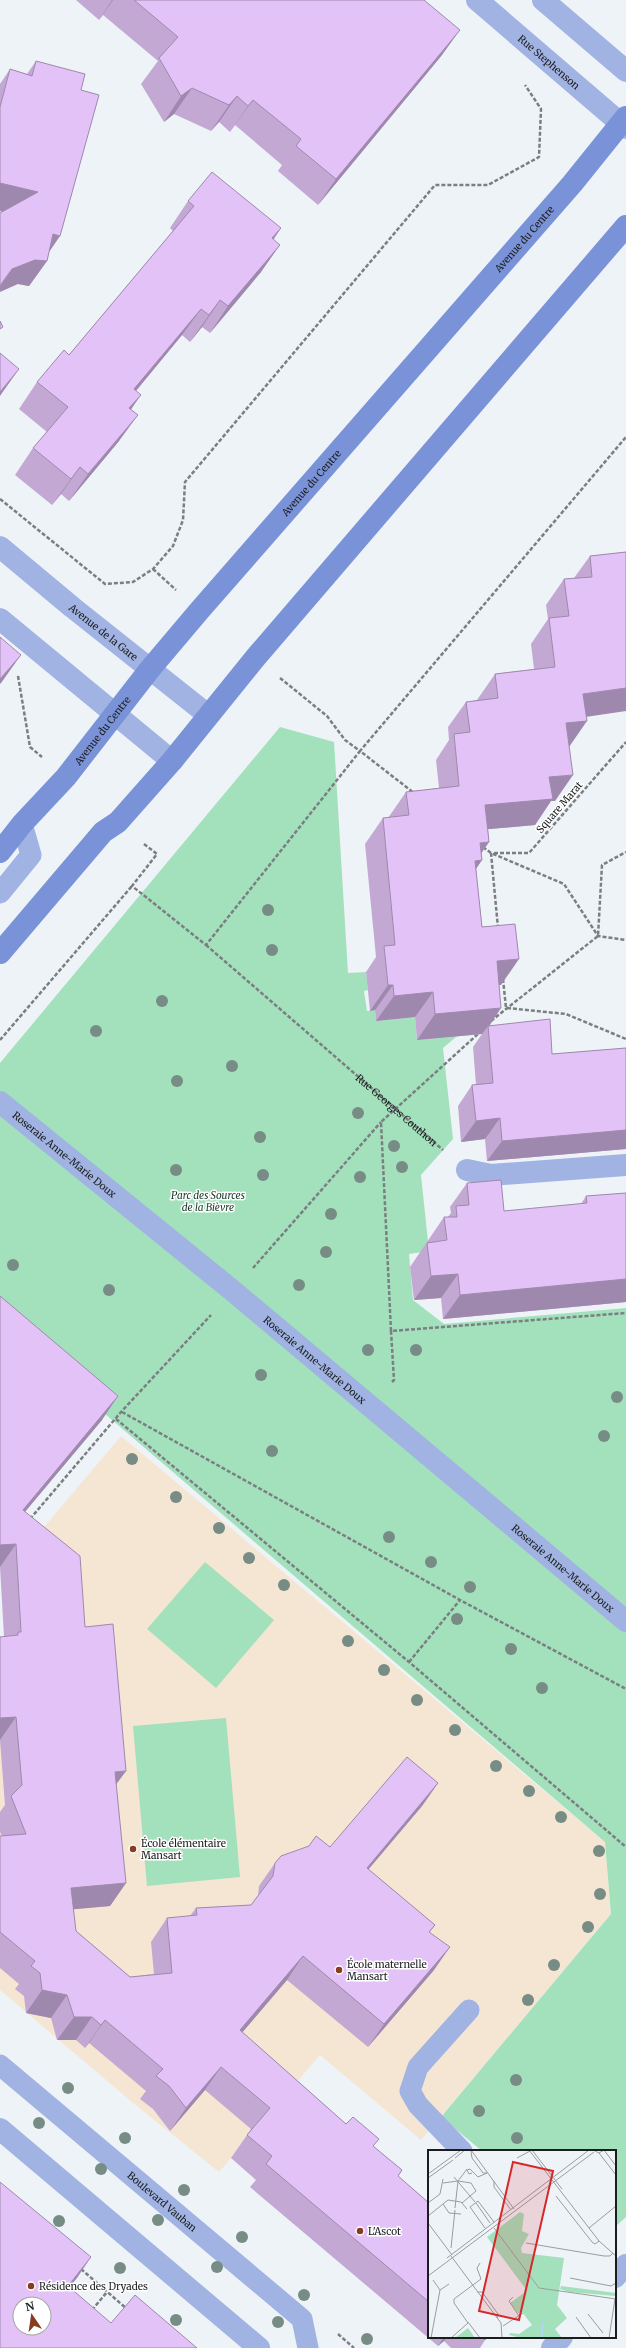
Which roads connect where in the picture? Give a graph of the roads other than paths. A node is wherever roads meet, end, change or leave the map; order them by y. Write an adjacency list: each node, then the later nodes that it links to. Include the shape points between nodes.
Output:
1 (477, 0): 4 (street, Rue Stephenson)
2 (543, 0): 3 (street)
3 (626, 71)
4 (624, 123): 8 (main road, Avenue du Centre)
5 (626, 226): 10 (main road)
6 (0, 547): 8 (street, Avenue de la Gare)
7 (0, 619): 9 (street)
8 (150, 669): 9 (main road, Avenue du Centre); 10 (street, Avenue de la Gare)
9 (115, 714): 11 (street); 12 (main road, Avenue du Centre, via 66,777)
10 (208, 715): 11 (main road)
11 (172, 761): 15 (main road, via 118,822 103,832)
12 (22, 824): 13 (main road, Avenue du Centre); 14 (lane, via 32,855)
13 (0, 852)
14 (0, 893)
15 (0, 953)
16 (0, 1102): 19 (street, Roseraie Anne-Marie Doux, via 233,1291)
17 (626, 1165): 18 (street, via 491,1175)
18 (467, 1170)
19 (626, 1621)
20 (469, 2010): 23 (lane, via 418,2067 410,2092 418,2105)
21 (0, 2065): 26 (lane, Boulevard Vauban, via 302,2319)
22 (0, 2129): 25 (street)
23 (461, 2150)
24 (561, 2338): 27 (street)
25 (259, 2348)
26 (308, 2348)
27 (552, 2348)

